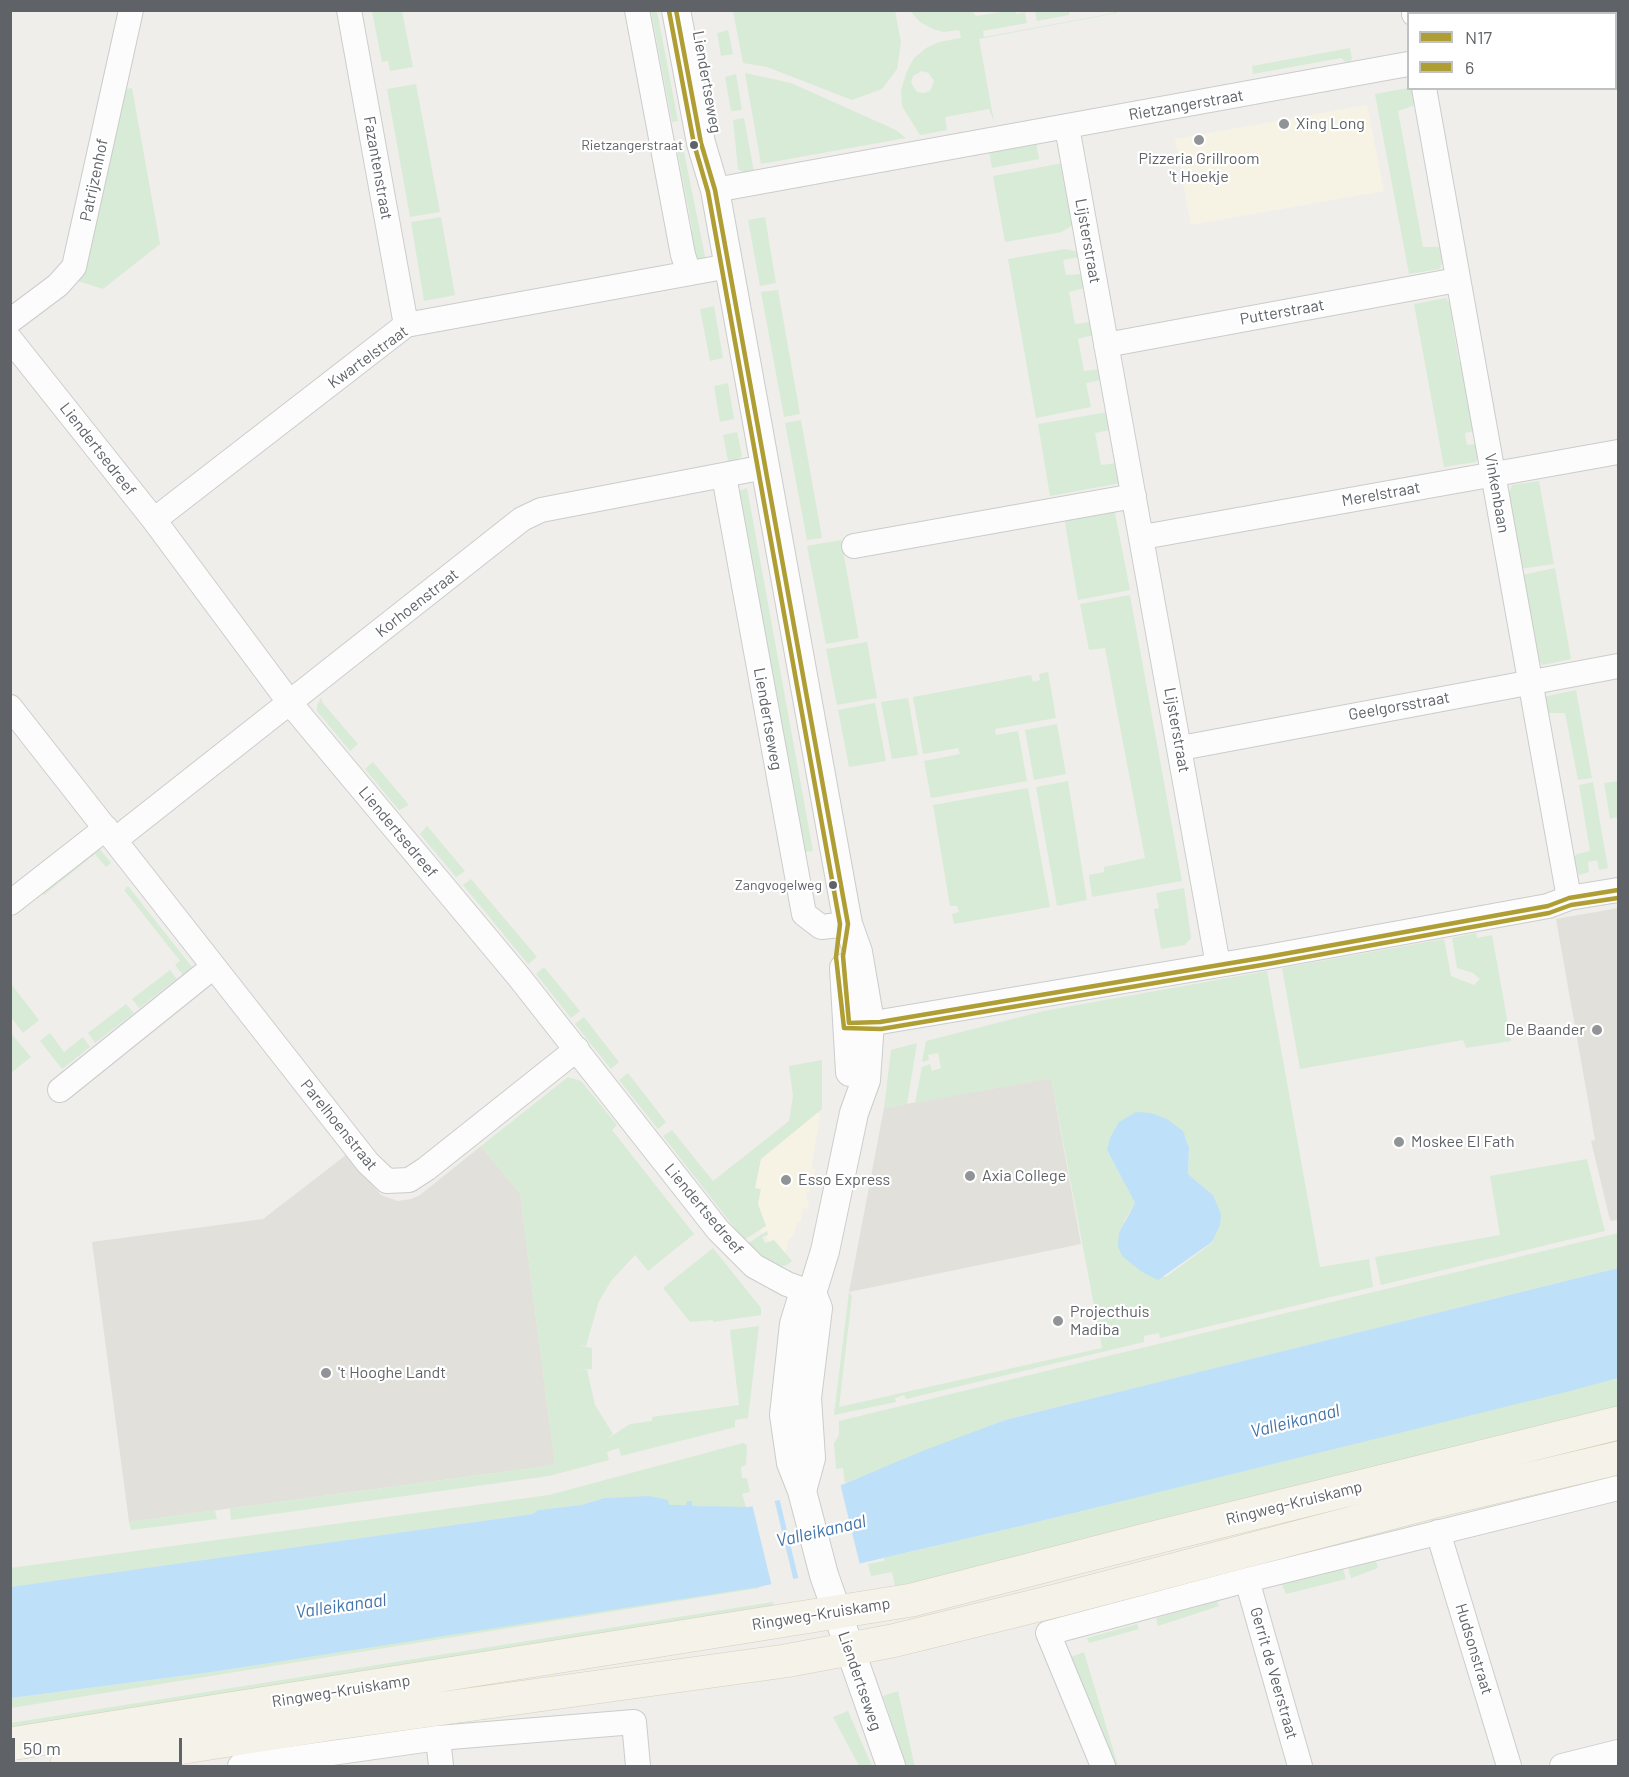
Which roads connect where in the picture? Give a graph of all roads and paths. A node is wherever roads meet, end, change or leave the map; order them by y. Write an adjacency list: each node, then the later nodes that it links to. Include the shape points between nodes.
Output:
1 (131, 10): 15 (street, Patrijzenhof, via 74,267 58,285)
2 (349, 10): 16 (street, Fazantenstraat)
3 (637, 10): 13 (street)
4 (676, 10): 11 (street, Liendertseweg, via 701,143)
5 (695, 10): 11 (street, Liendertseweg, via 718,140)
6 (1431, 10): 7 (street)
7 (1411, 12)
8 (1407, 64): 10 (street, Rietzangerstraat)
9 (1424, 90): 14 (street, Vinkenbaan)
10 (1067, 127): 11 (street, Rietzangerstraat); 18 (street, Lijsterstraat)
11 (715, 190): 12 (street, Liendertseweg)
12 (729, 266): 13 (street, Kwartelstraat); 20 (street, Liendertseweg)
13 (689, 273): 16 (street, Kwartelstraat)
14 (1457, 280): 18 (street, Putterstraat); 21 (street, Vinkenbaan)
15 (10, 321)
16 (406, 325): 24 (street, Kwartelstraat)
17 (10, 339): 24 (street, Liendertsedreef)
18 (1106, 345): 23 (street, Lijsterstraat)
19 (1618, 452): 21 (street, Merelstraat)
20 (765, 467): 22 (street, Korhoenstraat); 36 (street, Liendertseweg)
21 (1494, 474): 25 (street, Merelstraat); 28 (street, Vinkenbaan)
22 (724, 476): 29 (street, Korhoenstraat, via 532,513); 36 (street, Liendertseweg, via 804,914 821,927)
23 (1134, 496): 25 (street, Lijsterstraat); 26 (street)
24 (154, 520): 29 (street, Liendertsedreef)
25 (1143, 537): 31 (street, Lijsterstraat)
26 (854, 546)
27 (1618, 666): 28 (street, Geelgorsstraat)
28 (1530, 683): 31 (street, Geelgorsstraat); 34 (street, Vinkenbaan)
29 (290, 703): 32 (street, Korhoenstraat); 40 (street, Liendertsedreef)
30 (10, 707): 32 (street, Parelhoenstraat)
31 (1181, 747): 37 (street, Lijsterstraat)
32 (111, 834): 35 (street); 38 (street, Parelhoenstraat)
33 (1618, 890): 34 (street)
34 (1569, 898): 37 (street, via 1548,906)
35 (10, 903)
36 (848, 924): 39 (street, Liendertseweg, via 858,952)
37 (1218, 965): 39 (street)
38 (213, 967): 40 (street, Parelhoenstraat, via 368,1163 387,1181 409,1180 426,1169); 41 (street)
39 (859, 1023): 42 (street, Liendertseweg, via 866,1080 854,1113 825,1251)
40 (577, 1049): 42 (street, Liendertsedreef, via 718,1230 754,1266)
41 (60, 1090)
42 (812, 1293): 48 (street, Liendertseweg, via 818,1308 807,1398 811,1458 802,1491)
43 (1618, 1423): 48 (main road, Ringweg-Kruiskamp, via 912,1600)
44 (1618, 1458): 49 (main road, Ringweg-Kruiskamp, via 1432,1502 1059,1600)
45 (1618, 1488): 46 (street)
46 (1438, 1532): 47 (street); 60 (street, Hudsonstraat)
47 (1247, 1580): 58 (street, via 1048,1633); 59 (street, Gerrit de Veerstraat)
48 (836, 1611): 49 (street, Liendertseweg); 51 (main road, Ringweg-Kruiskamp)
49 (849, 1649): 53 (main road, Ringweg-Kruiskamp, via 329,1724); 57 (street, Liendertseweg)
50 (438, 1738): 54 (street); 55 (street); 56 (street, via 634,1722)
51 (10, 1744)
52 (1618, 1752): 61 (street)
53 (66, 1767)
54 (240, 1767)
55 (441, 1767)
56 (638, 1767)
57 (891, 1767)
58 (1103, 1767)
59 (1300, 1767)
60 (1509, 1767)
61 (1562, 1767)

